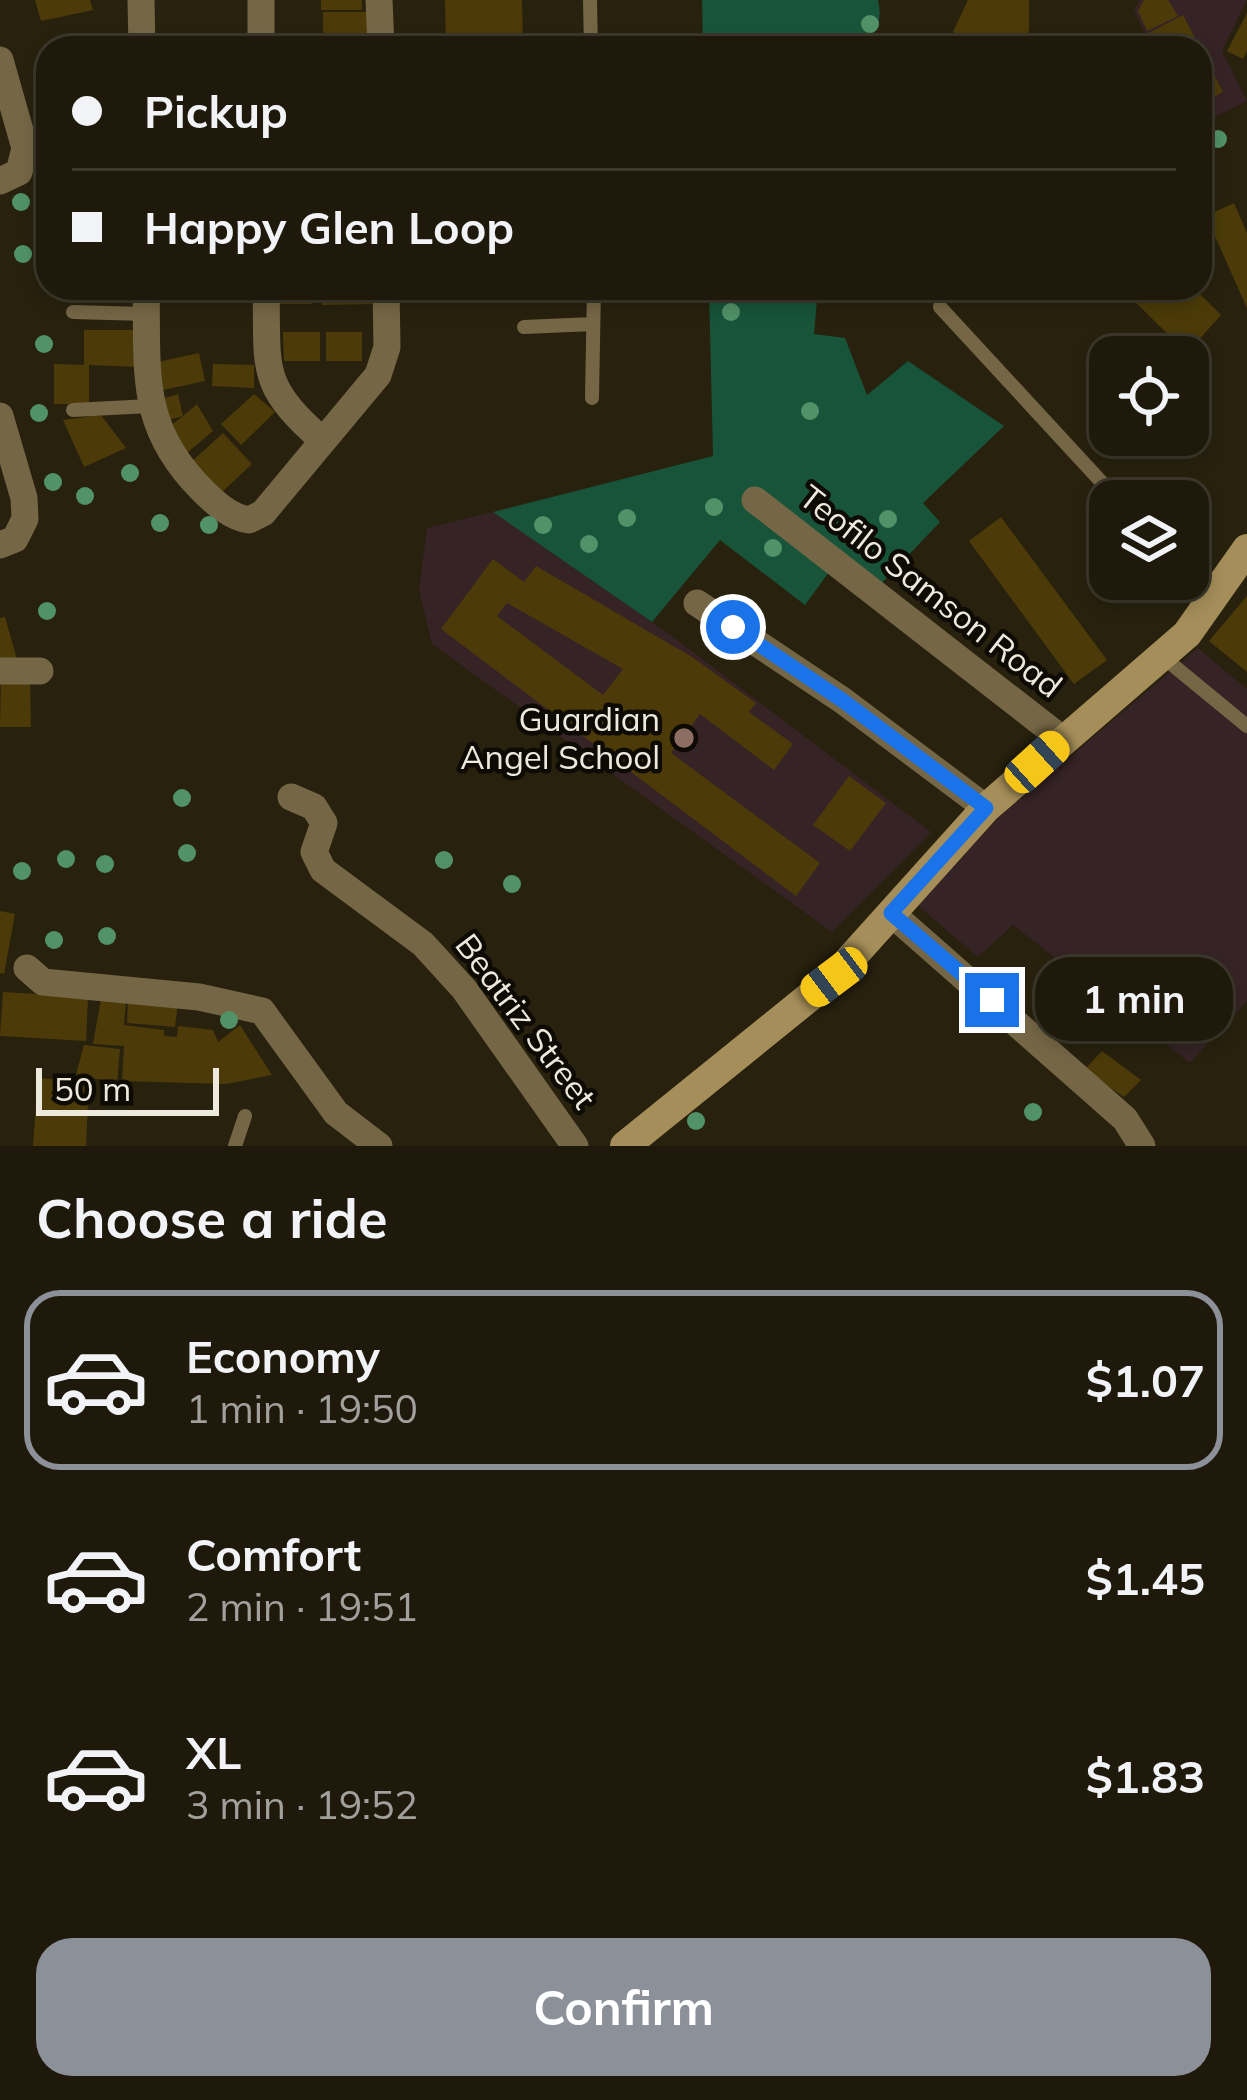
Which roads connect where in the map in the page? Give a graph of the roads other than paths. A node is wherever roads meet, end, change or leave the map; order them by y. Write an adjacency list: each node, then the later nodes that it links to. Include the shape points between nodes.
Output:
1 (141, 0): 5 (street)
2 (260, 0): 6 (street)
3 (380, 0): 7 (street)
4 (590, 0): 8 (lane)
5 (142, 36)
6 (262, 36)
7 (380, 36)
8 (591, 36)
9 (0, 60): 10 (street, via 25,148 20,172)
10 (0, 181)
11 (267, 300): 23 (street, via 270,382)
12 (386, 300): 23 (street, via 384,362)
13 (594, 300): 17 (lane)
14 (147, 301): 16 (lane); 20 (street)
15 (940, 308): 24 (lane)
16 (74, 312)
17 (593, 324): 18 (lane); 19 (lane)
18 (524, 327)
19 (592, 398)
20 (150, 406): 21 (lane); 23 (street, via 184,472 241,519 263,513)
21 (74, 410)
22 (0, 416): 26 (street, via 25,519)
23 (323, 441)
24 (1100, 480)
25 (755, 500): 35 (street, Teofilo Samson Road)
26 (0, 545)
27 (1247, 549): 29 (main road)
28 (1209, 598): 29 (lane)
29 (1213, 602): 31 (main road)
30 (697, 603): 37 (street)
31 (1162, 656): 34 (lane); 35 (main road)
32 (40, 670): 33 (street)
33 (0, 671)
34 (1247, 726)
35 (1062, 739): 37 (main road)
36 (291, 797): 43 (street, Beatriz Street, via 314,807 324,823 314,852 323,870 423,944)
37 (986, 808): 38 (main road)
38 (891, 913): 44 (main road, via 834,977); 45 (street, via 1125,1119)
39 (27, 968): 42 (street, via 43,982 262,1011 336,1113)
40 (245, 1116): 41 (lane)
41 (235, 1146)
42 (379, 1146)
43 (575, 1146)
44 (625, 1146)
45 (1142, 1146)

